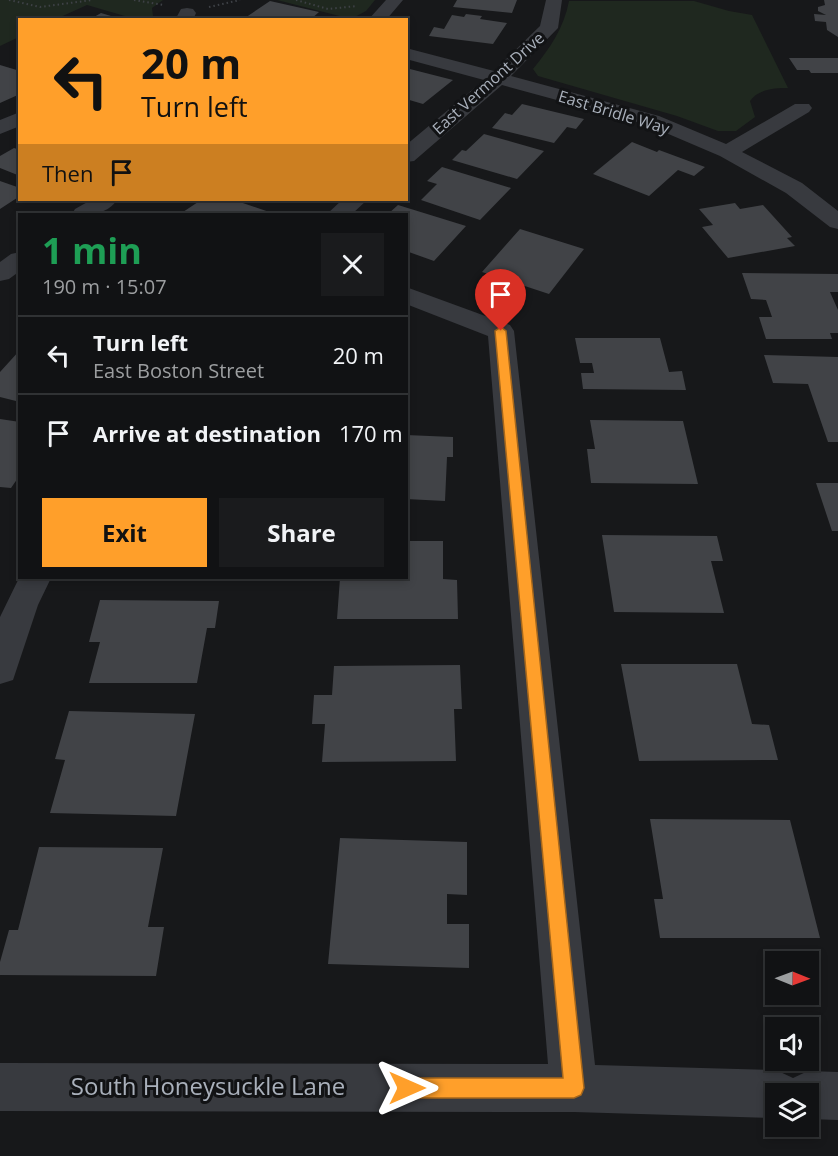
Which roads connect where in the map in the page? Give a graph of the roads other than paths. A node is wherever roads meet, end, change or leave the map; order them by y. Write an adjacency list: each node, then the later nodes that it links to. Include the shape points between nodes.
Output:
1 (554, 0): 5 (street, East Vermont Drive, via 549,28)
2 (393, 3): 3 (street)
3 (378, 18)
4 (408, 53): 5 (street, East Bridle Way)
5 (497, 79): 9 (street, East Bridle Way, via 652,120); 10 (street, East Vermont Drive)
6 (802, 108): 9 (street)
7 (18, 119): 8 (street)
8 (0, 128)
9 (727, 152): 15 (street, East Bridle Way, via 794,188)
10 (408, 154)
11 (104, 201): 13 (street)
12 (355, 201): 14 (street)
13 (85, 213)
14 (339, 213)
15 (838, 222)
16 (18, 260): 17 (street)
17 (0, 274)
18 (408, 296): 22 (street, via 501,331)
19 (34, 579): 20 (street)
20 (0, 669)
21 (0, 1087): 22 (street, South Honeysuckle Lane)
22 (574, 1088): 23 (street, South Honeysuckle Lane)
23 (765, 1094)
24 (819, 1095): 25 (street)
25 (838, 1096)

